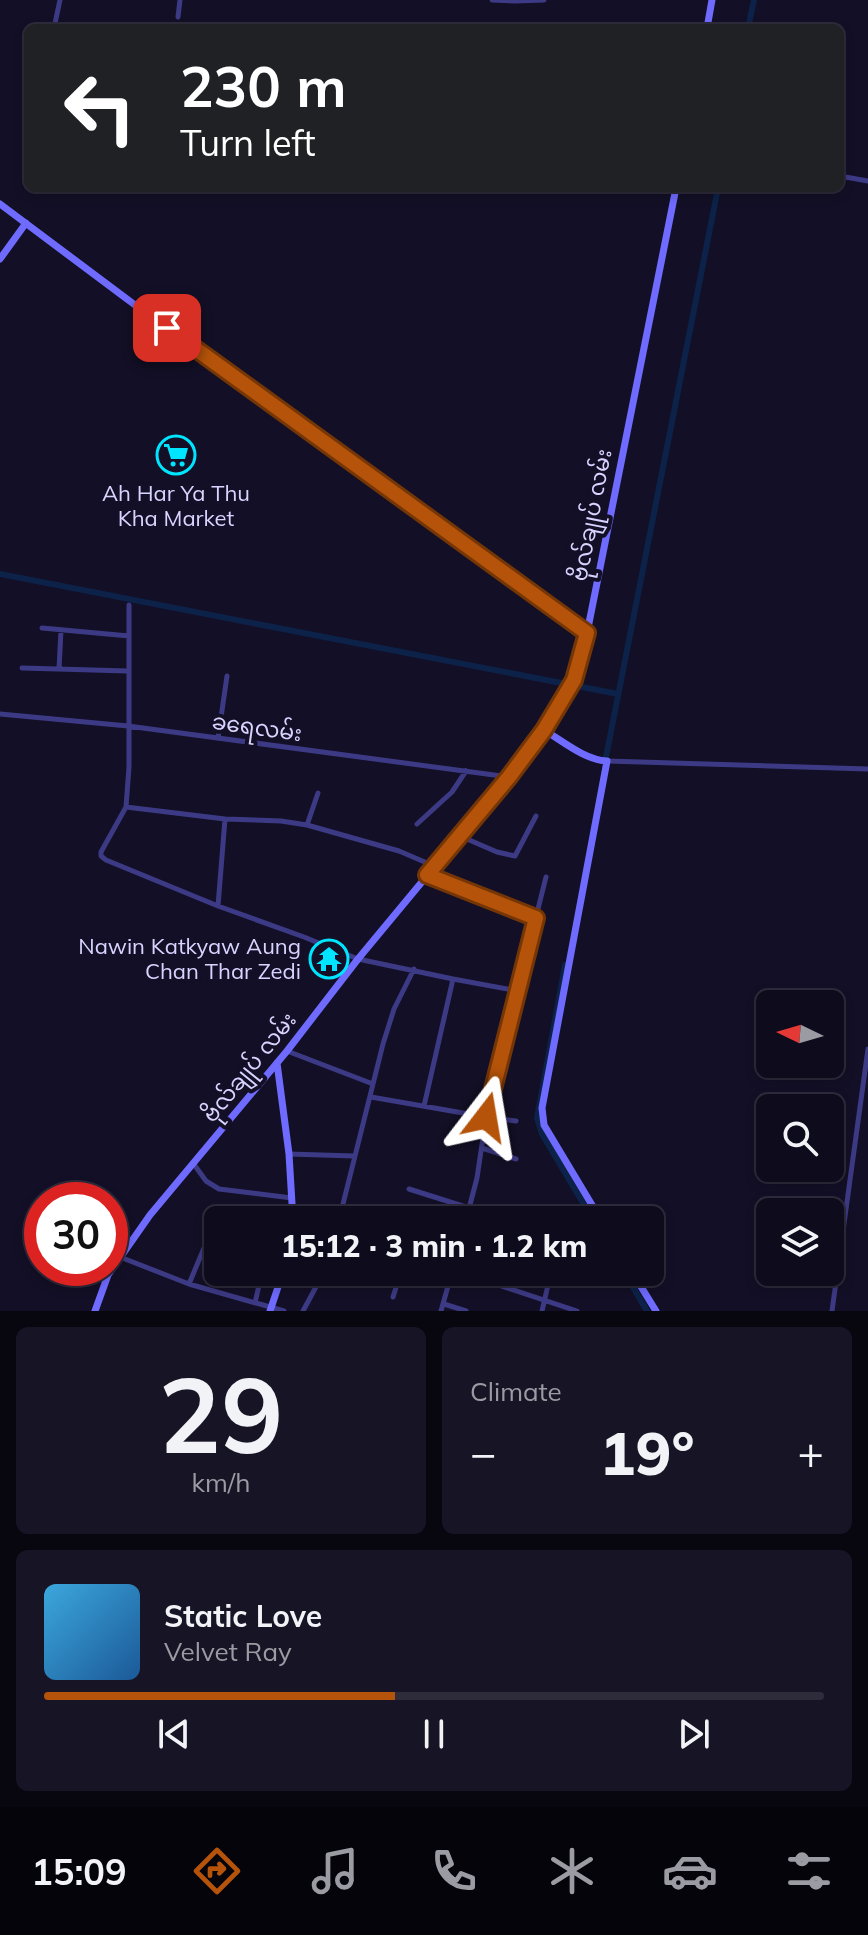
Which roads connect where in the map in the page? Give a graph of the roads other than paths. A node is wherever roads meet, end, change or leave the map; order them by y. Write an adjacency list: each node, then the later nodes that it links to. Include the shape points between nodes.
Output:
1 (60, 0): 7 (street)
2 (180, 0): 6 (street)
3 (492, 0): 4 (street)
4 (544, 0)
5 (712, 0): 8 (street)
6 (178, 17)
7 (55, 24)
8 (708, 24)
9 (844, 177): 10 (street)
10 (868, 181)
11 (675, 192): 18 (street, ဗိုလ်ချုပ် လမ်း)
12 (0, 204): 13 (street)
13 (26, 223): 14 (street); 18 (street)
14 (0, 259)
15 (129, 605): 19 (street)
16 (42, 628): 17 (street)
17 (61, 630): 19 (street); 21 (street)
18 (587, 633): 26 (street, ဗိုလ်ချုပ် လမ်း, via 574,680)
19 (129, 636): 22 (street)
20 (22, 668): 21 (street)
21 (59, 669): 22 (street)
22 (128, 671): 25 (street)
23 (227, 676): 27 (street)
24 (0, 714): 25 (street, ခရေလမ်း)
25 (128, 726): 27 (street, ခရေလမ်း); 33 (street)
26 (544, 730): 28 (street); 31 (street, ဗိုလ်ချုပ် လမ်း)
27 (218, 738): 30 (street, ခရေလမ်း)
28 (605, 761): 29 (street); 67 (street, via 542,1108 544,1125)
29 (868, 769)
30 (466, 771): 31 (street, ခရေလမ်း); 36 (street)
31 (509, 777): 38 (street, ဗိုလ်ချုပ် လမ်း)
32 (318, 793): 37 (street)
33 (126, 807): 35 (street); 42 (street, via 101,856)
34 (536, 816): 38 (street, via 515,856)
35 (225, 819): 37 (street); 42 (street)
36 (417, 824)
37 (307, 825): 39 (street)
38 (460, 836): 39 (street, ဗိုလ်ချုပ် လမ်း)
39 (434, 866): 40 (street, ဗိုလ်ချုပ် လမ်း)
40 (427, 875): 43 (street); 44 (street, ဗိုလ်ချုပ် လမ်း)
41 (546, 877): 43 (street)
42 (218, 906): 44 (street)
43 (536, 918): 47 (street)
44 (358, 959): 45 (street); 49 (street, ဗိုလ်ချုပ် လမ်း)
45 (414, 969): 46 (street); 51 (street, via 394,1009)
46 (453, 979): 47 (street); 53 (street)
47 (518, 991): 54 (street)
48 (868, 1049): 94 (street)
49 (287, 1051): 50 (street, ဗိုလ်ချုပ် လမ်း); 51 (street)
50 (277, 1063): 57 (street); 60 (street, ဗိုလ်ချုပ် လမ်း)
51 (373, 1084): 52 (street)
52 (371, 1097): 53 (street); 58 (street)
53 (424, 1106): 54 (street)
54 (486, 1117): 55 (street); 56 (street)
55 (516, 1121)
56 (482, 1148): 59 (street); 66 (street)
57 (289, 1154): 58 (street); 62 (street)
58 (354, 1156): 64 (street)
59 (516, 1159)
60 (193, 1163): 62 (street, via 219,1189); 68 (street, ဗိုလ်ချုပ် လမ်း)
61 (409, 1189): 65 (street)
62 (292, 1198): 63 (street)
63 (292, 1206)
64 (342, 1206)
65 (463, 1206)
66 (470, 1206)
67 (593, 1206)
68 (128, 1246)
69 (204, 1248): 71 (street)
70 (128, 1260): 71 (street)
71 (189, 1284): 83 (street)
72 (104, 1286): 86 (street, ဗိုလ်ချုပ် လမ်း)
73 (259, 1286): 83 (street)
74 (278, 1286): 85 (street)
75 (316, 1286): 88 (street)
76 (397, 1286): 81 (street)
77 (448, 1286): 84 (street)
78 (502, 1286): 82 (street)
79 (548, 1286): 82 (street)
80 (641, 1286): 93 (street)
81 (393, 1297)
82 (544, 1300): 91 (street); 92 (street)
83 (255, 1303): 85 (street)
84 (444, 1304): 89 (street); 90 (street)
85 (271, 1309): 87 (street)
86 (95, 1311)
87 (284, 1311)
88 (303, 1311)
89 (441, 1311)
90 (466, 1311)
91 (542, 1311)
92 (577, 1311)
93 (656, 1311)
94 (832, 1311)

